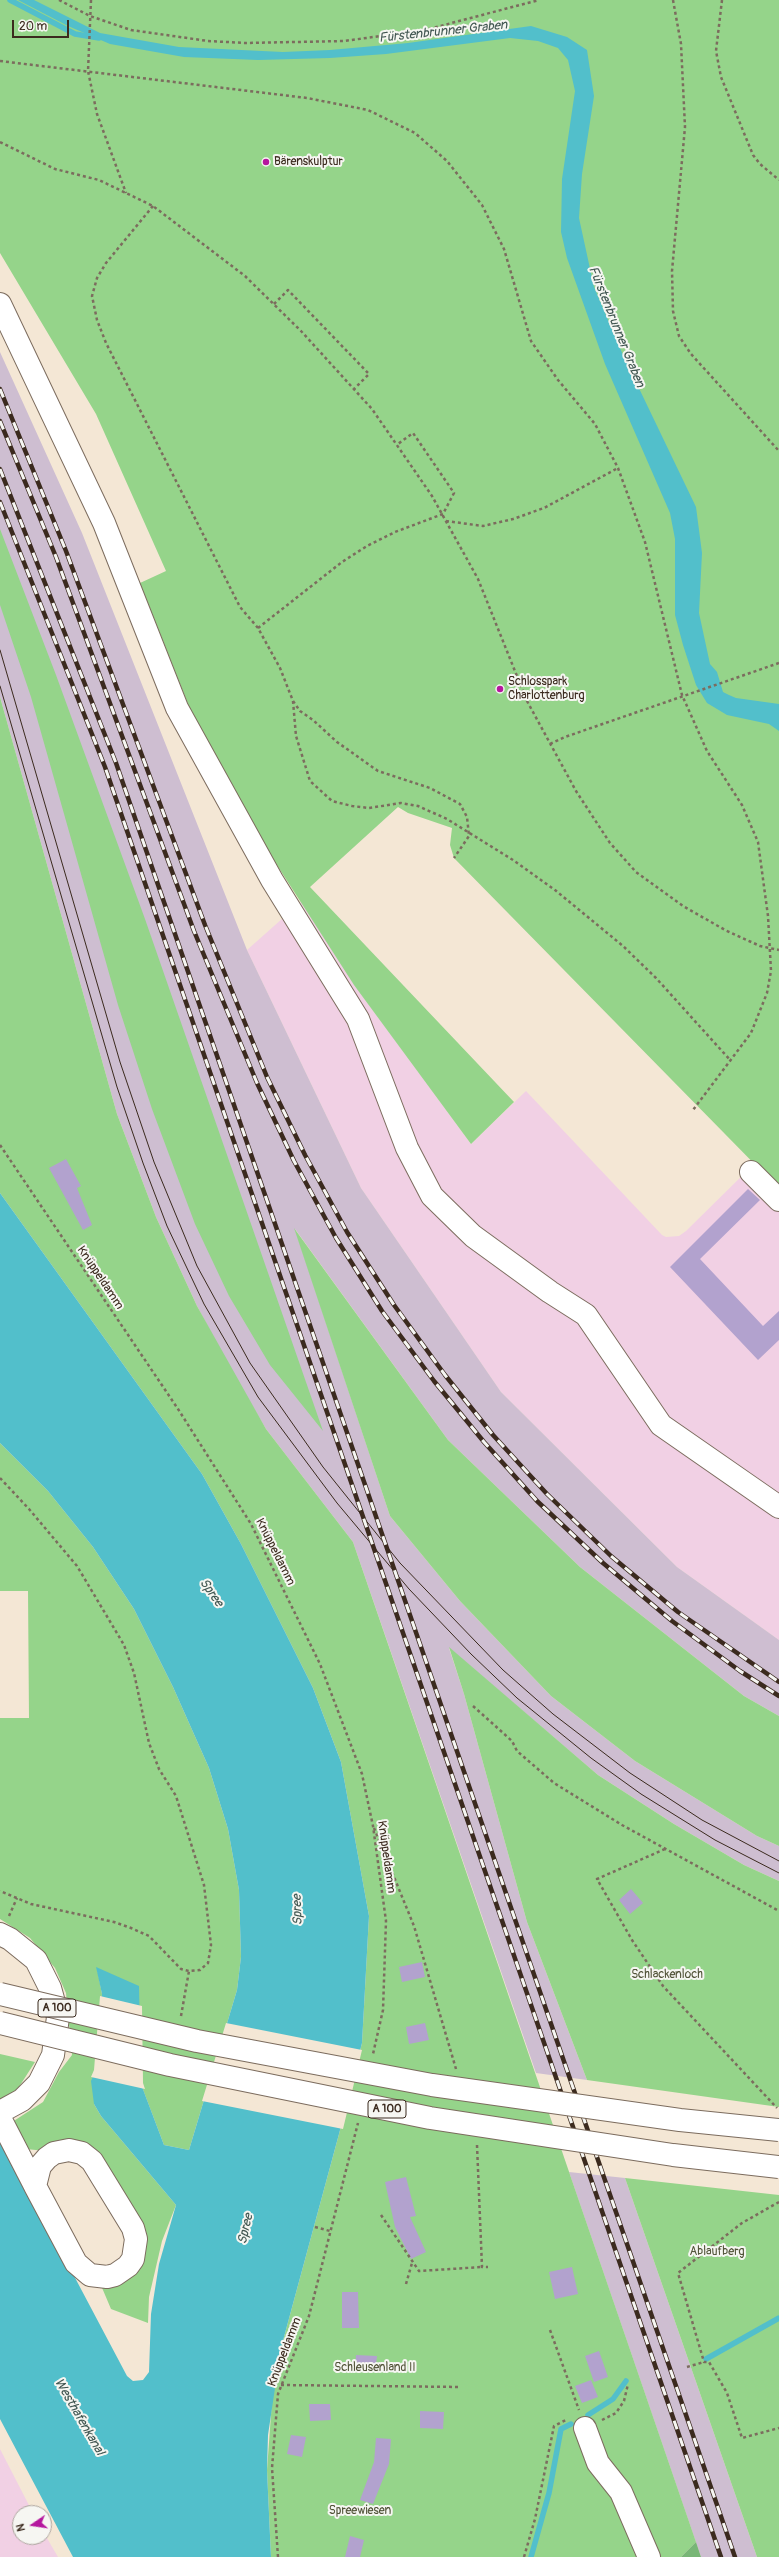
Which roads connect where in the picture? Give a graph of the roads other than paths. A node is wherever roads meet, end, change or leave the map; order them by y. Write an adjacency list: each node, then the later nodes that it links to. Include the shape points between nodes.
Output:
1 (0, 304): 4 (main road, via 104,523 177,708 272,880 358,1019 407,1148 432,1196 473,1236 586,1315 661,1425)
2 (751, 1172): 3 (main road)
3 (779, 1200)
4 (779, 1507)
5 (0, 1934): 8 (main road, via 36,1960 50,1988 58,2017 53,2055 39,2083 22,2100)
6 (0, 1994): 10 (main road, A 100, bridge, via 197,2041 432,2086 680,2120)
7 (0, 2023): 11 (main road, A 100, bridge, via 170,2065 430,2118 672,2155)
8 (0, 2112)
9 (0, 2118): 12 (main road)
10 (779, 2130)
11 (779, 2167)
12 (35, 2186): 12 (main road, via 40,2166 54,2153 69,2150 87,2156 132,2228 136,2250 128,2266 115,2275 106,2277 94,2276 82,2270)
13 (583, 2420): 14 (main road, via 598,2463 621,2492)
14 (649, 2557)

